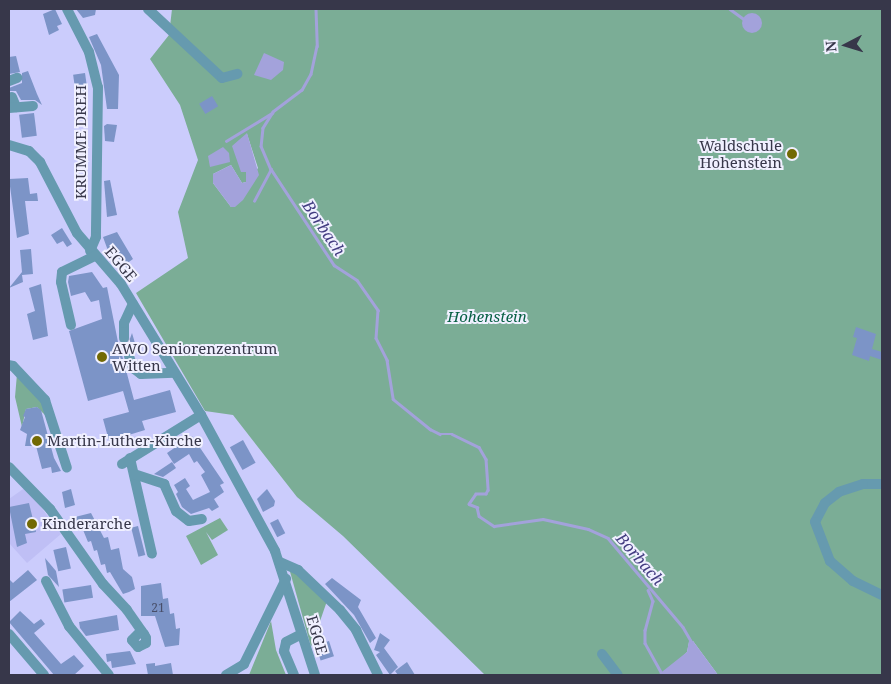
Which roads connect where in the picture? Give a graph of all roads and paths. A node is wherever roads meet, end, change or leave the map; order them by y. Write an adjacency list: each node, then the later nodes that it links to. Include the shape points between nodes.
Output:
1 (67, 9): 7 (street, KRUMME DREH, via 89,52 98,88)
2 (148, 9): 3 (street, via 222,78)
3 (237, 74)
4 (12, 104): 5 (street)
5 (33, 106)
6 (9, 145): 7 (street, EGGE, via 29,151 40,162 77,233)
7 (93, 254): 8 (street, EGGE, via 108,268); 9 (street, via 62,272 60,282)
8 (133, 304): 10 (street, via 124,323); 13 (street, EGGE)
9 (72, 325)
10 (124, 338)
11 (129, 356): 13 (street, via 133,368 141,374)
12 (9, 365): 16 (street, via 45,400)
13 (174, 373): 14 (street, EGGE)
14 (201, 415): 17 (street, via 126,461); 21 (street, EGGE)
15 (9, 467): 25 (street, via 50,509)
16 (67, 468)
17 (134, 474): 19 (street, via 164,484 176,511 189,521); 20 (street)
18 (882, 484): 24 (street, via 863,484 839,492 825,503 815,522 830,561 853,580)
19 (202, 519)
20 (152, 554)
21 (280, 562): 22 (street, EGGE); 34 (street, via 298,570 340,610 356,630)
22 (286, 579): 27 (street, EGGE); 31 (street, via 244,664)
23 (46, 581): 30 (street, via 69,626)
24 (882, 595)
25 (141, 631)
26 (9, 634): 29 (street)
27 (300, 635): 32 (street, via 286,642 284,651); 33 (street, EGGE)
28 (602, 654): 35 (street)
29 (44, 675)
30 (109, 675)
31 (226, 675)
32 (294, 675)
33 (315, 675)
34 (378, 675)
35 (618, 675)

